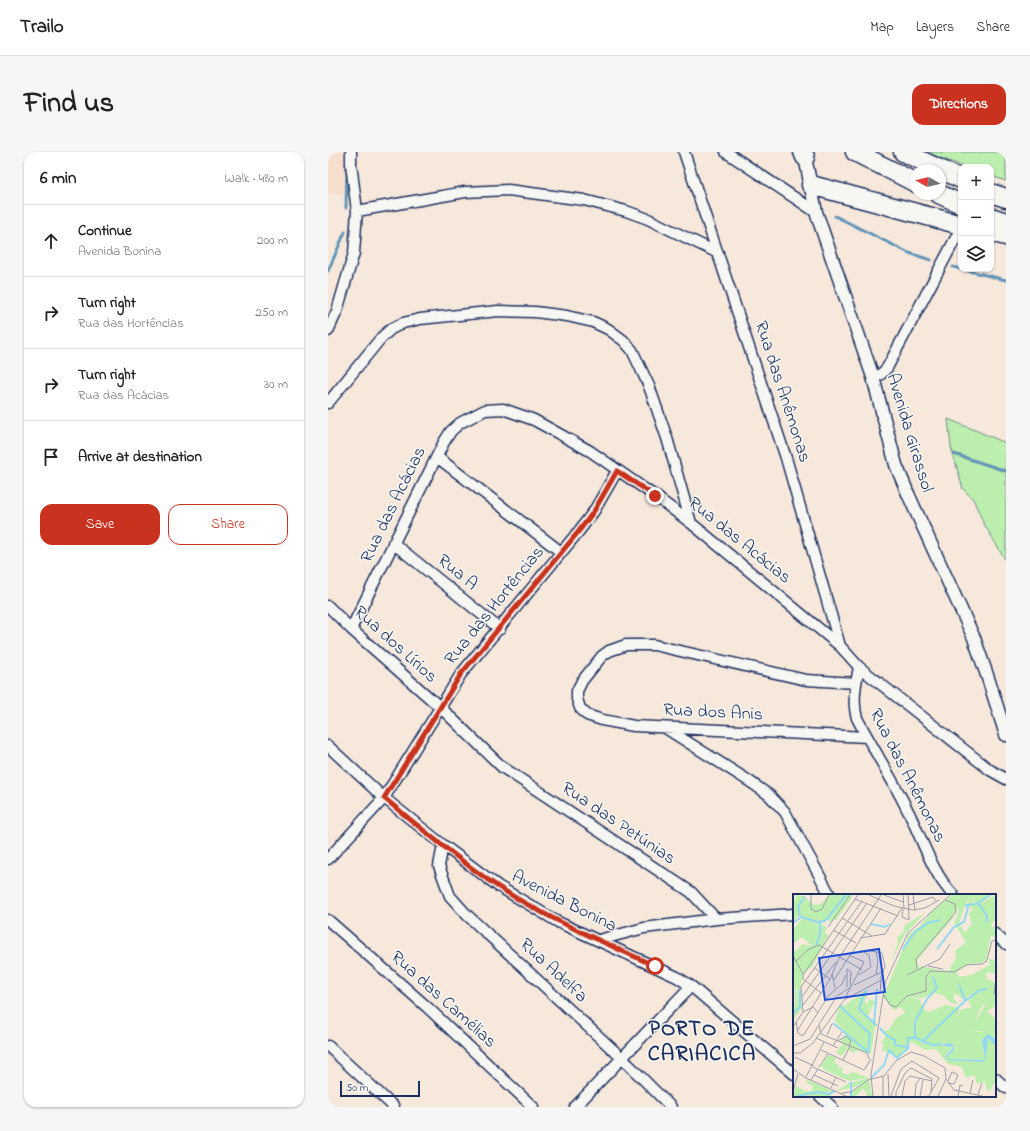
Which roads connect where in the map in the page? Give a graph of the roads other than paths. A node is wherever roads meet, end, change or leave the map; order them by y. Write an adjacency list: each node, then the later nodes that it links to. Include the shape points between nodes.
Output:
1 (351, 152): 18 (street)
2 (684, 152): 26 (street, Rua das Anêmonas)
3 (726, 152): 19 (street)
4 (855, 152): 10 (highway)
5 (890, 152): 8 (highway)
6 (903, 152): 9 (highway)
7 (805, 154): 12 (street, Avenida Girassol)
8 (912, 164)
9 (958, 178)
10 (910, 180)
11 (946, 182): 13 (highway)
12 (811, 185): 19 (street, Avenida Girassol); 22 (highway)
13 (958, 188)
14 (994, 194): 16 (highway)
15 (946, 197): 17 (highway)
16 (1006, 198)
17 (958, 203)
18 (358, 211): 26 (street, via 465,192 508,190 584,200 626,211); 27 (street, via 354,252 344,290)
19 (816, 212): 28 (street, Avenida Girassol)
20 (994, 218): 21 (highway)
21 (1006, 222)
22 (958, 226)
23 (958, 233): 28 (street, via 887,368)
24 (994, 233): 25 (highway)
25 (1006, 236)
26 (718, 253): 38 (street, Rua das Anêmonas, via 786,458)
27 (328, 331)
28 (874, 377): 43 (street, Avenida Girassol, via 896,465 974,638)
29 (328, 403): 32 (street, via 381,338 403,323 498,311 535,312 593,322 608,329 632,350 649,386 667,438)
30 (437, 457): 31 (street, Rua das Acácias, via 451,431 460,423 485,410 503,409 534,420 590,451); 33 (street, Rua das Acácias); 34 (street)
31 (617, 471): 32 (street, Rua das Acácias); 34 (street, Rua das Hortências, via 594,511)
32 (691, 523): 38 (street, Rua das Acácias)
33 (393, 543): 36 (street, Rua das Acácias); 37 (street, Rua A)
34 (561, 552): 37 (street, Rua das Hortências)
35 (328, 606): 36 (street, Rua dos Lírios)
36 (351, 629): 41 (street, Rua dos Lírios)
37 (500, 629): 41 (street, Rua das Hortências, via 461,674)
38 (840, 646): 39 (street, Rua das Acácias)
39 (859, 667): 40 (street, Rua das Anêmonas); 46 (street, Rua das Acácias, via 990,770)
40 (856, 683): 42 (street, Rua dos Anis, via 806,680 654,645 626,645 602,656 577,691 580,708 587,715 602,720); 44 (street, Rua das Anêmonas, via 855,710)
41 (441, 708): 47 (street, Rua das Hortências); 53 (street, Rua das Petúnias, via 502,766 691,892)
42 (665, 728): 44 (street, Rua dos Anis); 50 (street, via 749,781 780,806)
43 (1006, 735)
44 (866, 737): 51 (street, Rua das Anêmonas, via 908,810 922,845)
45 (328, 746): 47 (street, Avenida Bonina)
46 (1006, 779)
47 (384, 798): 48 (street, Avenida Bonina); 49 (street, Rua das Hortências)
48 (443, 845): 56 (street, Avenida Bonina, via 498,886 558,922); 60 (street, Rua Adelfa, via 439,866 450,896 467,915)
49 (328, 859)
50 (829, 894)
51 (952, 894)
52 (793, 914): 53 (street)
53 (716, 919): 56 (street, via 644,928)
54 (328, 920): 66 (street, Rua das Camélias, via 427,1007)
55 (996, 935): 57 (street)
56 (599, 940): 58 (street, Avenida Bonina)
57 (1006, 944)
58 (691, 986): 60 (street); 61 (street, Avenida Bonina)
59 (328, 1046): 65 (street)
60 (622, 1059): 67 (street); 68 (street, Rua Adelfa)
61 (793, 1073)
62 (996, 1079): 63 (street)
63 (1006, 1088)
64 (821, 1097): 69 (street)
65 (394, 1107)
66 (533, 1107)
67 (575, 1107)
68 (671, 1107)
69 (832, 1107)

